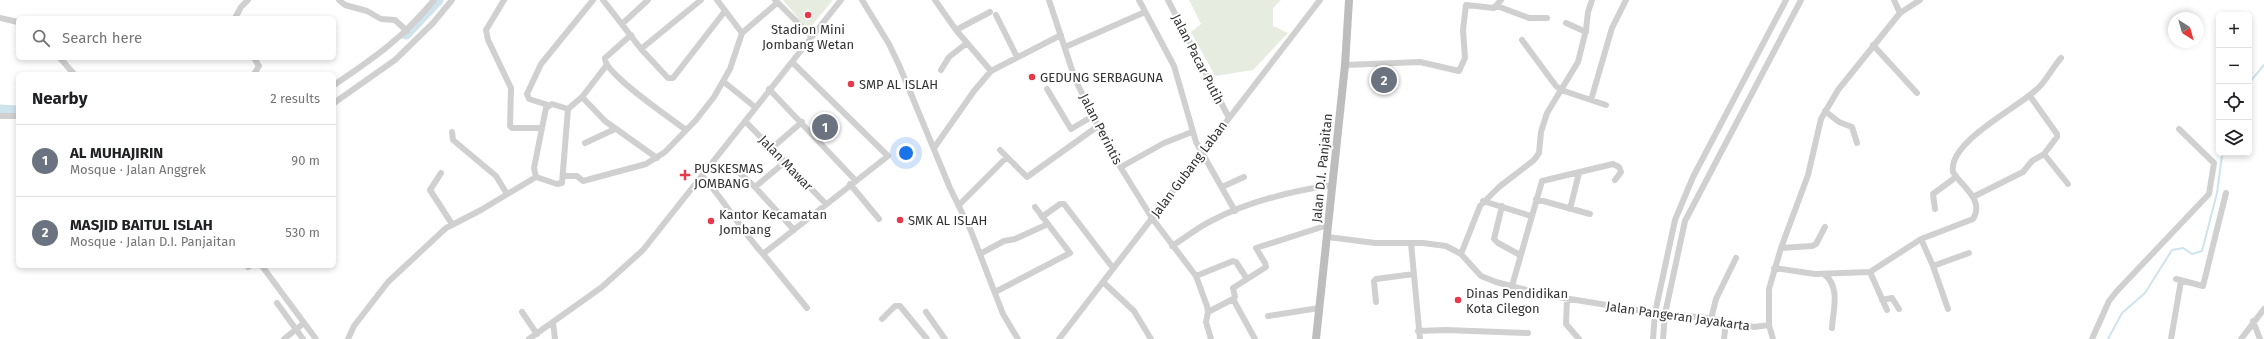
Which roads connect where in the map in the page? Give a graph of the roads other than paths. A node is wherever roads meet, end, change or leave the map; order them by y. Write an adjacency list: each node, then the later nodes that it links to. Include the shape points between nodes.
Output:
1 (248, 0): 32 (street)
2 (339, 0): 38 (street, via 345,5 367,11 381,19 394,20)
3 (434, 0): 38 (street)
4 (452, 0): 69 (street, via 434,23 395,60)
5 (504, 0): 82 (street, via 486,34 512,88 510,126)
6 (593, 0): 70 (street, via 541,64 527,94 529,99)
7 (603, 0): 36 (street)
8 (648, 0): 36 (street)
9 (701, 0): 48 (street)
10 (717, 0): 28 (street)
11 (841, 0): 43 (street)
12 (862, 0): 93 (street, via 889,44)
13 (935, 0): 37 (street)
14 (1049, 0): 42 (street, Jalan Perintis)
15 (1139, 0): 29 (street)
16 (1168, 0): 78 (street, Jalan Pacar Putih)
17 (1320, 0): 78 (street, Jalan Gubang Laban)
18 (1349, 0): 54 (street, Jalan D.I. Panjaitan)
19 (1592, 0): 39 (street)
20 (1626, 0): 68 (street, via 1612,28)
21 (1786, 0): 174 (street, via 1692,177 1674,225)
22 (1801, 0): 175 (street, via 1685,221)
23 (1894, 0): 30 (street)
24 (1920, 0): 30 (street, Jalan Pangeran Jayakarta)
25 (776, 1): 40 (street); 43 (street)
26 (1466, 2): 27 (street, via 1491,8); 54 (street, via 1465,58 1459,71 1420,62)
27 (1499, 3): 33 (street, via 1529,18)
28 (725, 11): 40 (street); 48 (street, via 673,78 668,78)
29 (1145, 12): 47 (street); 88 (street, via 1174,66)
30 (1900, 13): 46 (street, Jalan Pangeran Jayakarta)
31 (1, 16): 34 (street)
32 (236, 16)
33 (1547, 18)
34 (16, 21)
35 (1566, 23): 39 (street)
36 (622, 24): 41 (street)
37 (956, 30): 45 (street); 49 (street, via 993,14)
38 (406, 31): 61 (street, via 386,50)
39 (1586, 32): 64 (street, via 1578,62)
40 (742, 33): 60 (street)
41 (631, 35): 48 (street); 55 (street, via 605,58)
42 (1061, 35): 47 (street, Jalan Perintis); 49 (street)
43 (812, 37): 53 (street)
44 (1522, 40): 64 (street)
45 (967, 43): 56 (street, via 949,57); 57 (street)
46 (1873, 45): 65 (street); 74 (street, Jalan Pangeran Jayakarta, via 1838,90)
47 (1065, 47): 77 (street, Jalan Perintis, via 1072,70)
48 (641, 49)
49 (1017, 57): 57 (street)
50 (2060, 58): 66 (street)
51 (62, 60): 58 (street)
52 (255, 60): 59 (street, via 259,66)
53 (792, 62): 62 (street); 110 (street, via 887,153 887,158)
54 (1345, 65): 112 (street, Jalan D.I. Panjaitan)
55 (606, 66): 67 (street); 86 (street, via 640,96)
56 (941, 70)
57 (991, 71): 93 (street)
58 (72, 72)
59 (255, 72)
60 (724, 82): 72 (street); 86 (street, via 706,108)
61 (336, 84)
62 (769, 89): 72 (street); 80 (street)
63 (1047, 89): 84 (street)
64 (1561, 90): 68 (street); 119 (street, via 1544,120 1537,156)
65 (1917, 93)
66 (2030, 96): 96 (street, via 2057,134 2054,143); 108 (street, via 1974,134 1954,161)
67 (582, 97): 73 (street); 83 (street)
68 (1591, 100): 71 (street)
69 (336, 102)
70 (548, 105): 73 (street); 82 (street)
71 (1606, 105)
72 (755, 107): 79 (street)
73 (568, 109): 104 (street)
74 (1826, 111): 91 (street, via 1839,122 1852,127); 141 (street, Jalan Pangeran Jayakarta, via 1818,128 1808,175)
75 (0, 116): 76 (street)
76 (16, 116)
77 (1093, 116): 81 (street, Jalan Perintis); 84 (street)
78 (1229, 118): 95 (street, Jalan Gubang Laban)
79 (745, 121): 92 (street, Jalan Mawar); 105 (street)
80 (802, 122): 92 (street); 110 (street)
81 (1098, 126): 89 (street); 100 (street, Jalan Perintis, via 1115,152 1116,160)
82 (542, 128): 106 (street, via 534,168)
83 (615, 129): 90 (street); 98 (street)
84 (1071, 129): 89 (street)
85 (2179, 129): 208 (street, via 2214,163 2209,194 2116,292 2109,301)
86 (686, 130): 98 (street)
87 (452, 132): 116 (street, via 454,141 496,176)
88 (1192, 132): 95 (street); 100 (street, via 1164,143)
89 (1078, 140): 97 (street, via 1027,177)
90 (585, 143)
91 (1857, 143)
92 (772, 148): 99 (street, Jalan Mawar)
93 (934, 148): 120 (street)
94 (1000, 150): 97 (street)
95 (1202, 153): 114 (street); 130 (street, Jalan Gubang Laban)
96 (2044, 154): 111 (street); 117 (street, via 2032,161 2020,174)
97 (1007, 157): 120 (street)
98 (657, 158): 104 (street, via 646,164 583,181 577,176)
99 (785, 162): 113 (street); 121 (street, Jalan Mawar)
100 (1121, 167): 130 (street, Jalan Perintis)
101 (734, 168): 113 (street)
102 (441, 173): 132 (street, via 430,187 431,193)
103 (1579, 173): 109 (street, via 1613,164 1619,167 1620,172); 118 (street, via 1544,179 1540,183); 124 (street)
104 (564, 176): 106 (street, via 562,182 557,184)
105 (703, 176): 143 (street); 181 (street, via 636,258)
106 (536, 177): 116 (street)
107 (1244, 177): 114 (street)
108 (1956, 177): 117 (street); 125 (street, via 1933,194)
109 (1615, 180)
110 (853, 182): 121 (street); 131 (street)
111 (2068, 184)
112 (1332, 185): 126 (street, via 1289,192 1257,201); 134 (street, Jalan D.I. Panjaitan)
113 (755, 186): 136 (street)
114 (1222, 187): 126 (street)
115 (2226, 193): 209 (street, via 2203,286 2178,280)
116 (507, 194): 132 (street)
117 (1973, 197): 138 (street, via 1977,208 1973,219)
118 (1536, 199): 124 (street); 128 (street)
119 (1483, 201): 122 (street); 145 (street, via 1477,210)
120 (958, 203): 144 (street)
121 (826, 204): 136 (street)
122 (1502, 206): 128 (street); 146 (street, via 1494,239)
123 (1034, 207): 129 (street)
124 (1570, 208): 127 (street)
125 (1935, 209)
126 (1235, 211): 140 (street, via 1209,221)
127 (1590, 214)
128 (1531, 216): 146 (street)
129 (1042, 217): 133 (street); 150 (street, via 1060,204 1064,204)
130 (1152, 218): 140 (street, Jalan Perintis); 150 (street, Jalan Gubang Laban)
131 (879, 219)
132 (452, 224): 191 (street, via 388,282 354,326)
133 (1048, 224): 144 (street, via 1004,241); 159 (street, via 1070,254)
134 (1328, 226): 137 (street, Jalan D.I. Panjaitan); 156 (street, via 1256,248 1266,267)
135 (1825, 227): 141 (street, via 1816,244 1812,246)
136 (794, 230): 143 (street)
137 (1328, 237): 139 (street, Jalan Pangeran Jayakarta, via 1375,243); 166 (street, Jalan D.I. Panjaitan)
138 (1920, 239): 148 (street); 152 (street)
139 (1410, 243): 145 (street, Jalan Pangeran Jayakarta, via 1446,246); 153 (street)
140 (1172, 246): 155 (street, Jalan Perintis)
141 (1781, 248): 151 (street, Jalan Pangeran Jayakarta)
142 (1969, 253): 148 (street)
143 (763, 254): 165 (street)
144 (980, 254): 159 (street)
145 (1461, 254): 158 (street, Jalan Pangeran Jayakarta, via 1481,276)
146 (1520, 255): 158 (street)
147 (1736, 258): 178 (street, via 1716,299)
148 (1933, 266): 168 (street)
149 (263, 268): 183 (street)
150 (1113, 268): 157 (street, Jalan Gubang Laban)
151 (1774, 268): 154 (street, via 1798,273); 182 (street, Jalan Pangeran Jayakarta, via 1769,289)
152 (1870, 272): 154 (street); 162 (street)
153 (1414, 274): 163 (street, via 1376,279); 185 (street)
154 (1824, 274): 184 (street, via 1831,279 1835,287)
155 (1196, 276): 156 (street, via 1235,261); 173 (street)
156 (1247, 279): 160 (street, via 1232,289 1235,296)
157 (1103, 282): 197 (street, Jalan Gubang Laban); 198 (street, via 1134,311)
158 (1512, 286): 161 (street, Jalan Pangeran Jayakarta)
159 (995, 292): 196 (street, via 1003,314)
160 (1233, 299): 173 (street); 200 (street)
161 (1567, 299): 174 (street, Jalan Pangeran Jayakarta); 203 (street, via 1566,324)
162 (1882, 300): 167 (street, via 1892,298); 170 (street)
163 (1376, 302)
164 (277, 303): 183 (street)
165 (807, 308)
166 (1319, 308): 176 (street); 201 (street, Jalan D.I. Panjaitan)
167 (1899, 309)
168 (1948, 309)
169 (2264, 309): 179 (street)
170 (1887, 310)
171 (522, 312): 187 (street)
172 (926, 312): 195 (street)
173 (1208, 312): 199 (street, via 1206,322)
174 (1655, 313): 175 (street, Jalan Pangeran Jayakarta); 204 (street)
175 (1665, 314): 178 (street, Jalan Pangeran Jayakarta); 205 (street)
176 (1268, 316)
177 (882, 319): 194 (street, via 895,306 900,306)
178 (1711, 319): 180 (street, Jalan Pangeran Jayakarta)
179 (2253, 321): 210 (street); 211 (street)
180 (1726, 322): 182 (street, Jalan Pangeran Jayakarta, via 1754,327); 206 (street)
181 (553, 323): 187 (street); 193 (street)
182 (1769, 325): 207 (street)
183 (299, 326): 188 (street); 189 (street); 190 (street)
184 (1832, 328)
185 (1418, 331): 186 (street); 202 (street)
186 (1528, 333)
187 (536, 334): 192 (street)
188 (284, 339)
189 (303, 339)
190 (316, 339)
191 (348, 339)
192 (529, 339)
193 (555, 339)
194 (927, 339)
195 (945, 339)
196 (1018, 339)
197 (1059, 339)
198 (1151, 339)
199 (1211, 339)
200 (1255, 339)
201 (1316, 339)
202 (1420, 339)
203 (1579, 339)
204 (1654, 339)
205 (1663, 339)
206 (1724, 339)
207 (1773, 339)
208 (2092, 339)
209 (2171, 339)
210 (2241, 339)
211 (2260, 339)

